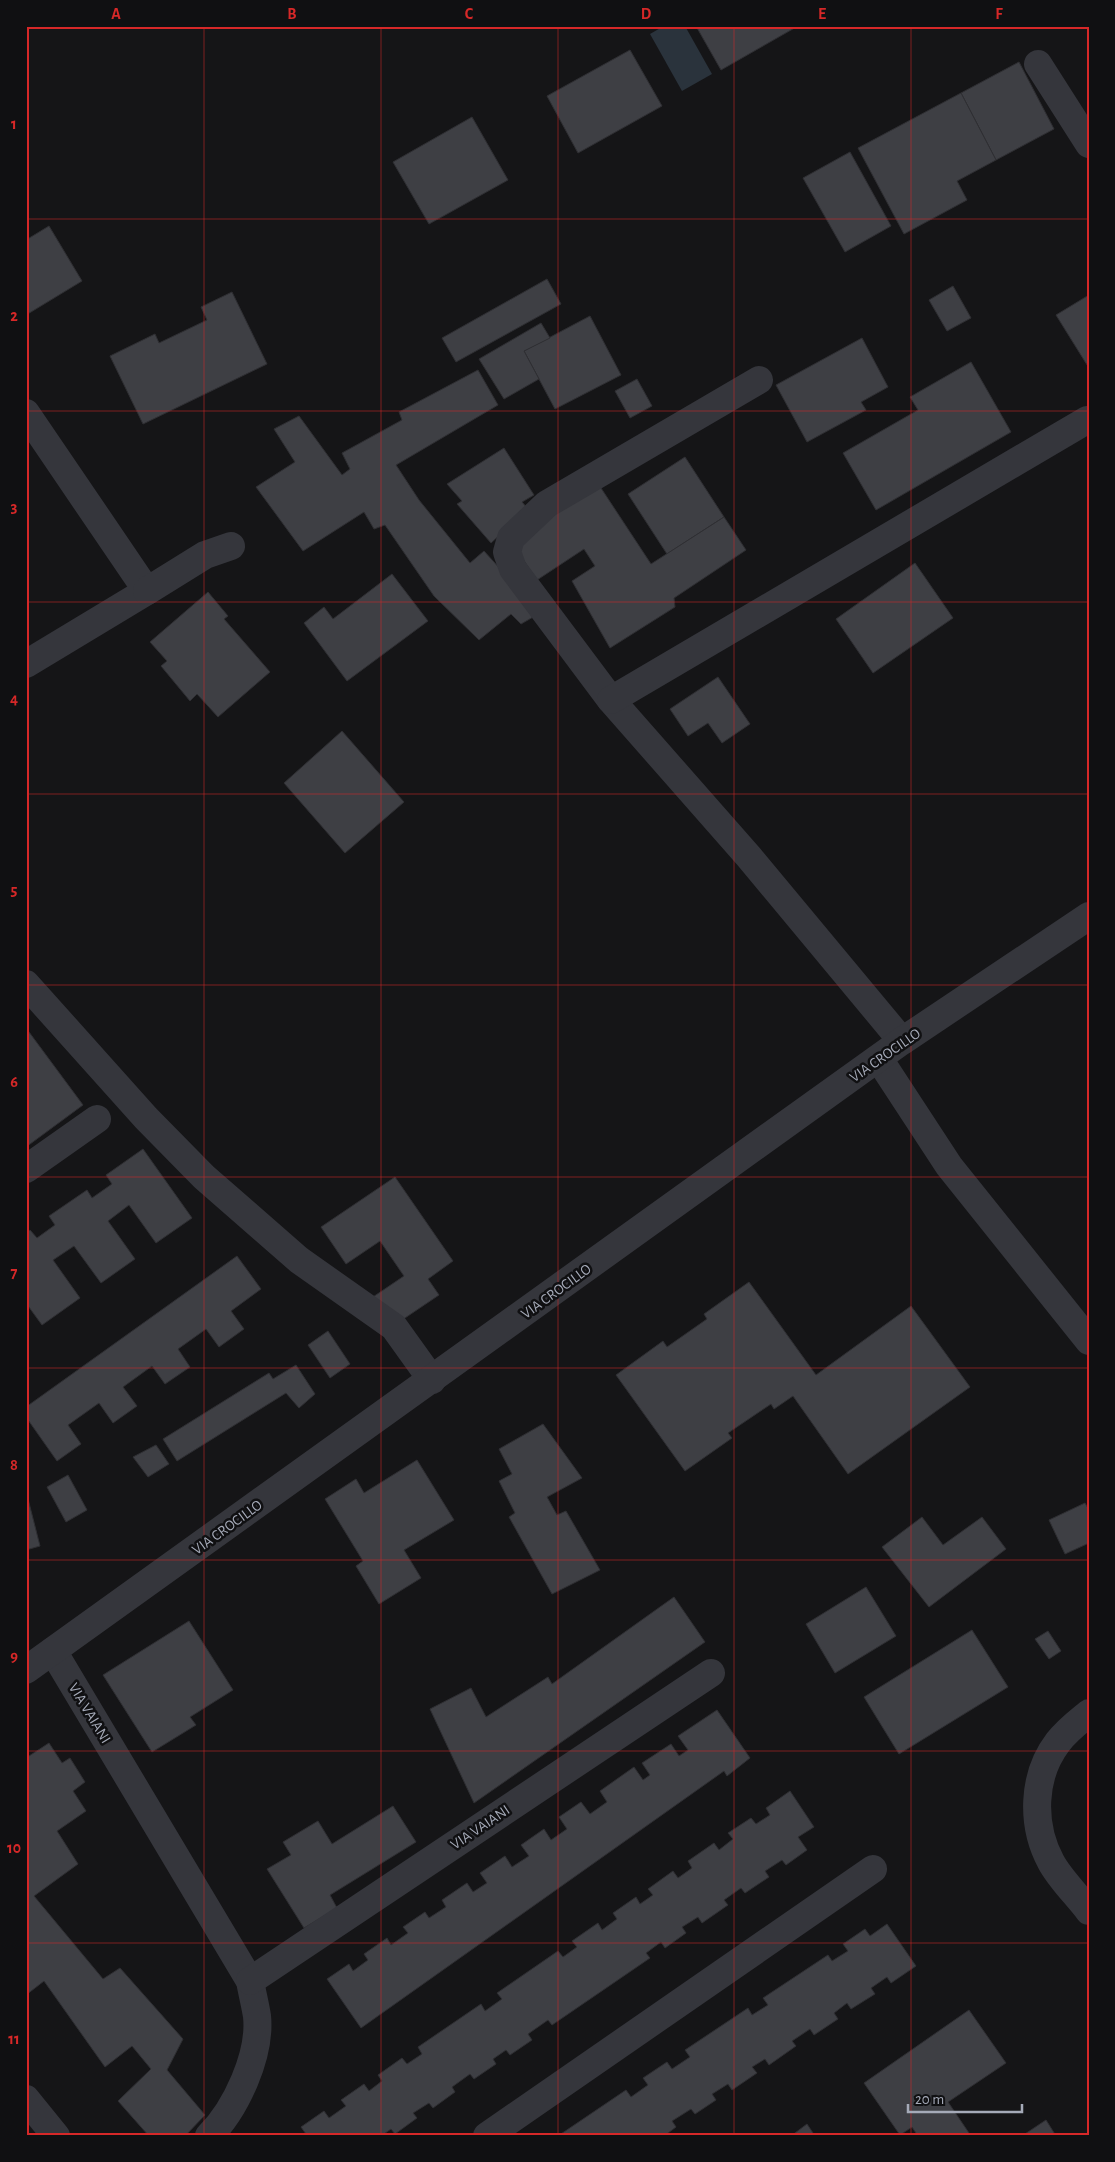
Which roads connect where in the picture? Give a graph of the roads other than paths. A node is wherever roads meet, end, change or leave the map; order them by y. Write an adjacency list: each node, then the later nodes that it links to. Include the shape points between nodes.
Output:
1 (1038, 64): 2 (street)
2 (1089, 144)
3 (759, 380): 9 (street, via 546,504 512,538 507,552 513,569)
4 (26, 413): 7 (street)
5 (1087, 420): 9 (street)
6 (231, 546): 7 (street, via 205,555)
7 (146, 591): 8 (street)
8 (26, 664)
9 (611, 700): 12 (street, via 749,857)
10 (1089, 916): 12 (street, VIA CROCILLO)
11 (26, 984): 17 (street, via 146,1118 204,1177 299,1260 394,1328)
12 (902, 1041): 13 (street, VIA CROCILLO)
13 (879, 1059): 16 (street, via 949,1166); 17 (street, VIA CROCILLO)
14 (97, 1119): 15 (street)
15 (26, 1169)
16 (1089, 1341)
17 (432, 1380): 18 (street, VIA CROCILLO)
18 (53, 1651): 19 (street, VIA CROCILLO); 24 (street, VIA VAIANI)
19 (26, 1670)
20 (711, 1673): 24 (street, VIA VAIANI)
21 (1089, 1713): 23 (street, via 1057,1743 1040,1781 1037,1802 1043,1844 1052,1864)
22 (873, 1869): 28 (street)
23 (1089, 1911)
24 (250, 1981): 27 (street, VIA VAIANI, via 257,2017 249,2067 227,2115)
25 (26, 2099): 26 (street)
26 (56, 2136)
27 (209, 2136)
28 (487, 2136)

